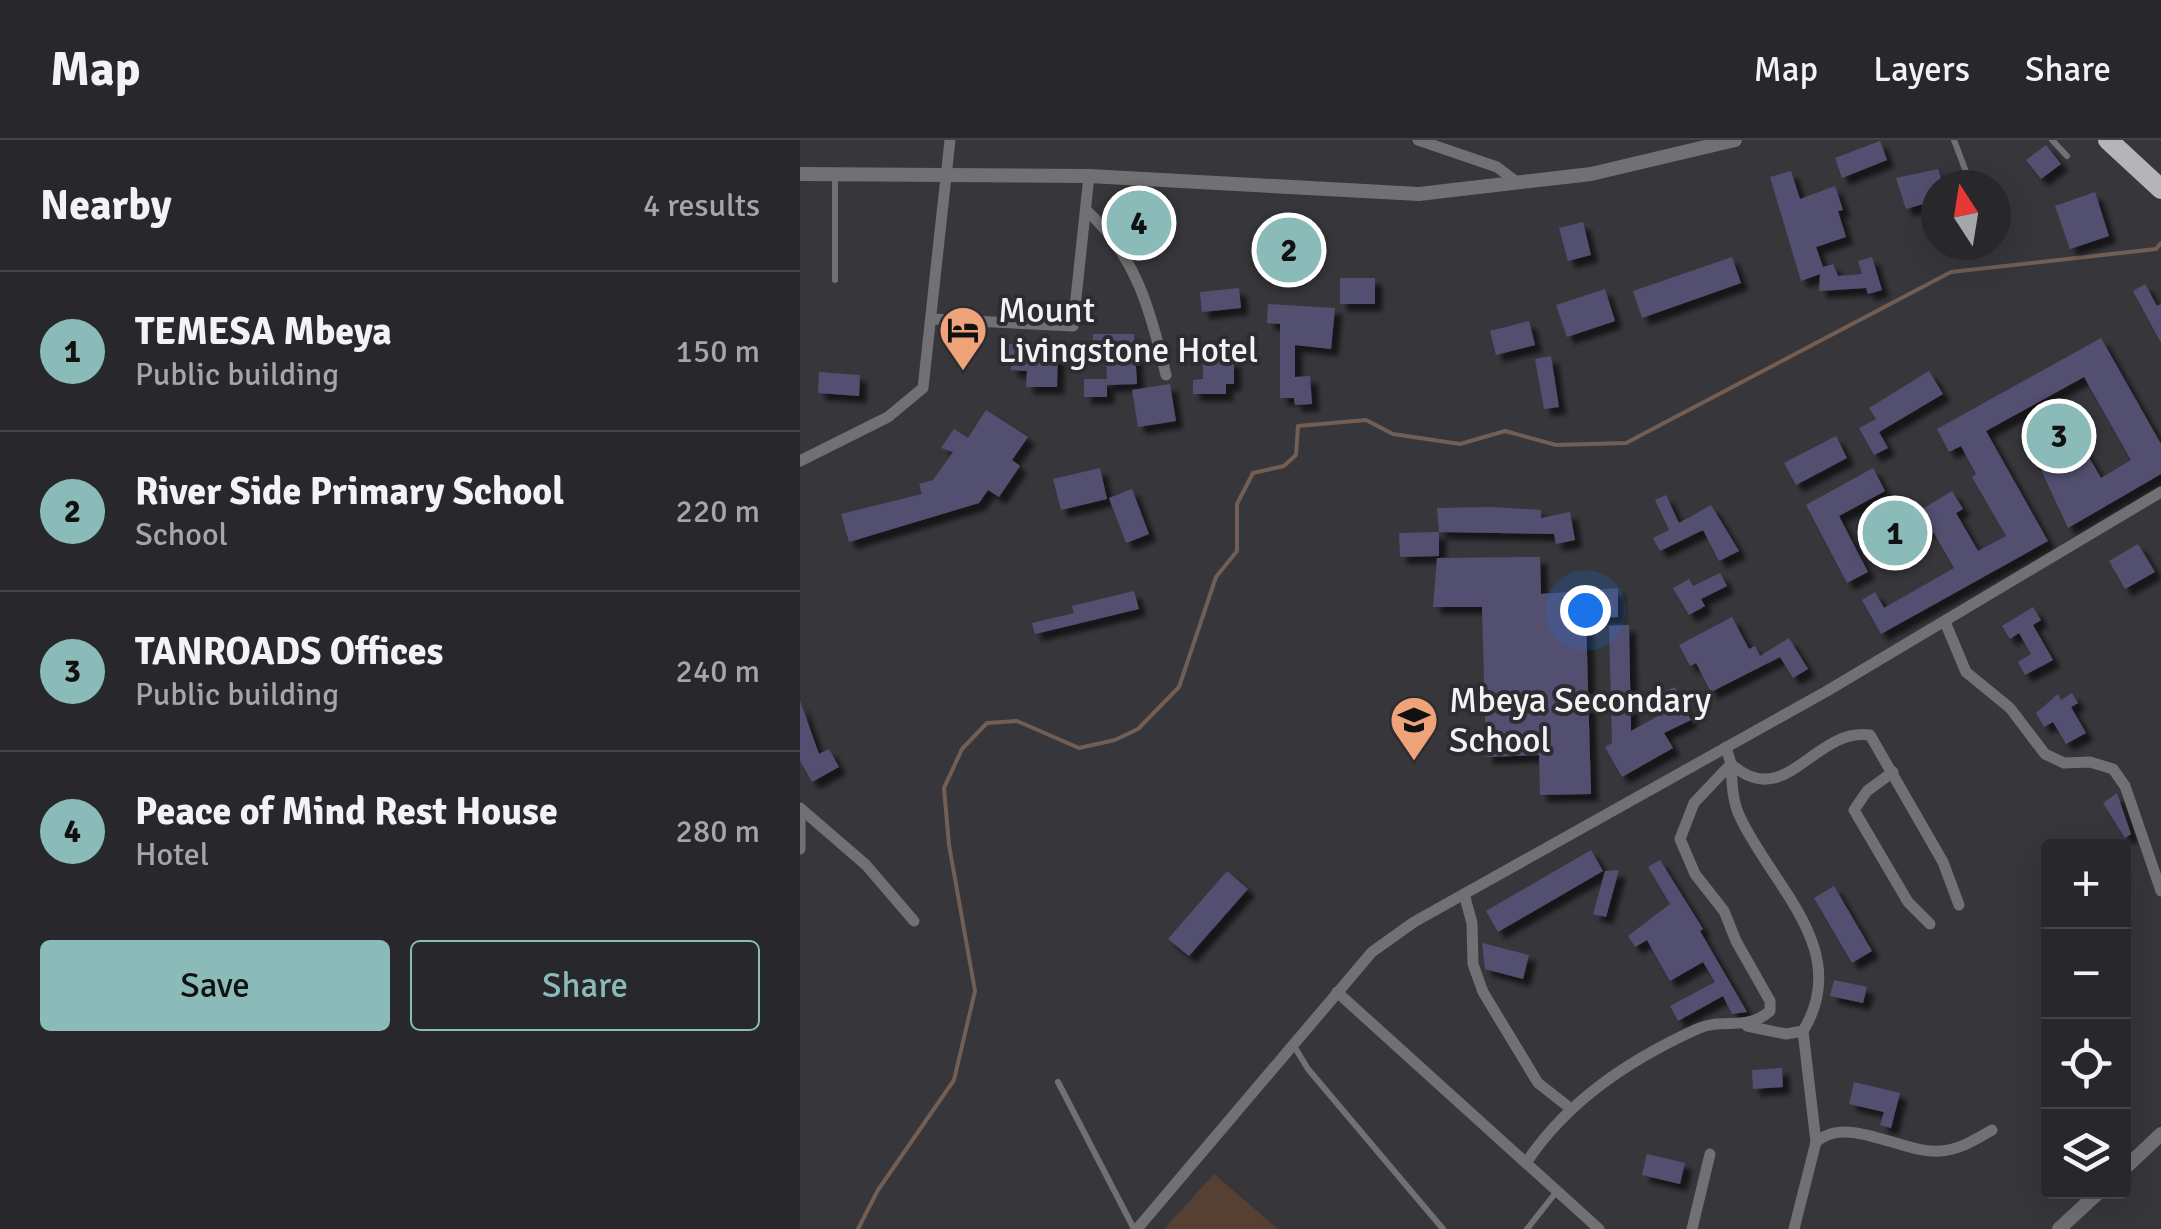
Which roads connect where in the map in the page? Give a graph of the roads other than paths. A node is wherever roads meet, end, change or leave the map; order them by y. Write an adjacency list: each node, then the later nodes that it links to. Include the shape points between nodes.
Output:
1 (950, 140): 12 (street)
2 (1418, 140): 13 (street, via 1488,163)
3 (1735, 140): 13 (street, via 1591,174)
4 (1954, 140): 8 (lane)
5 (2052, 140): 7 (lane)
6 (2108, 140): 14 (highway)
7 (2067, 156)
8 (1965, 170)
9 (800, 174): 10 (street)
10 (835, 175): 12 (street); 16 (lane)
11 (1089, 176): 12 (street); 13 (street, via 1419,194); 15 (street)
12 (948, 178): 17 (street)
13 (1518, 183)
14 (2161, 189)
15 (1086, 210): 17 (street, via 1073,326); 18 (street, via 1133,266)
16 (835, 280)
17 (933, 319): 19 (street, via 928,374 916,397)
18 (1166, 375)
19 (800, 461)
20 (2161, 492): 21 (street)
21 (1945, 622): 22 (street); 28 (street, via 1966,672 2010,708 2045,754 2064,764 2113,769)
22 (1726, 747): 23 (street); 29 (street)
23 (1730, 764): 24 (street, via 1765,781 1842,739 1866,734); 34 (street, via 1694,803 1680,840 1770,1001 1767,1014); 35 (street, via 1739,816 1814,938 1817,994)
24 (1894, 772): 30 (street); 32 (street, via 1854,810 1908,902)
25 (800, 808): 31 (street, via 866,865)
26 (800, 816): 27 (street)
27 (800, 849)
28 (2161, 891)
29 (1464, 894): 33 (street, via 1372,952); 38 (street, via 1483,992 1538,1083)
30 (1959, 905)
31 (914, 922)
32 (1930, 924)
33 (1336, 992): 36 (street); 44 (street)
34 (1747, 1026): 35 (street); 38 (street, via 1698,1028 1600,1083)
35 (1803, 1031): 41 (street)
36 (1293, 1045): 47 (street); 48 (lane)
37 (1058, 1082): 47 (lane)
38 (1570, 1108): 44 (street)
39 (1992, 1130): 41 (street, via 1940,1152 1843,1132)
40 (2161, 1134): 43 (street)
41 (1816, 1142): 52 (street)
42 (1710, 1154): 51 (street)
43 (2131, 1162)
44 (1526, 1163): 45 (street)
45 (1557, 1191): 49 (lane); 50 (street)
46 (2091, 1199): 53 (street)
47 (1136, 1229)
48 (1443, 1229)
49 (1527, 1229)
50 (1599, 1229)
51 (1692, 1229)
52 (1794, 1229)
53 (2059, 1229)

